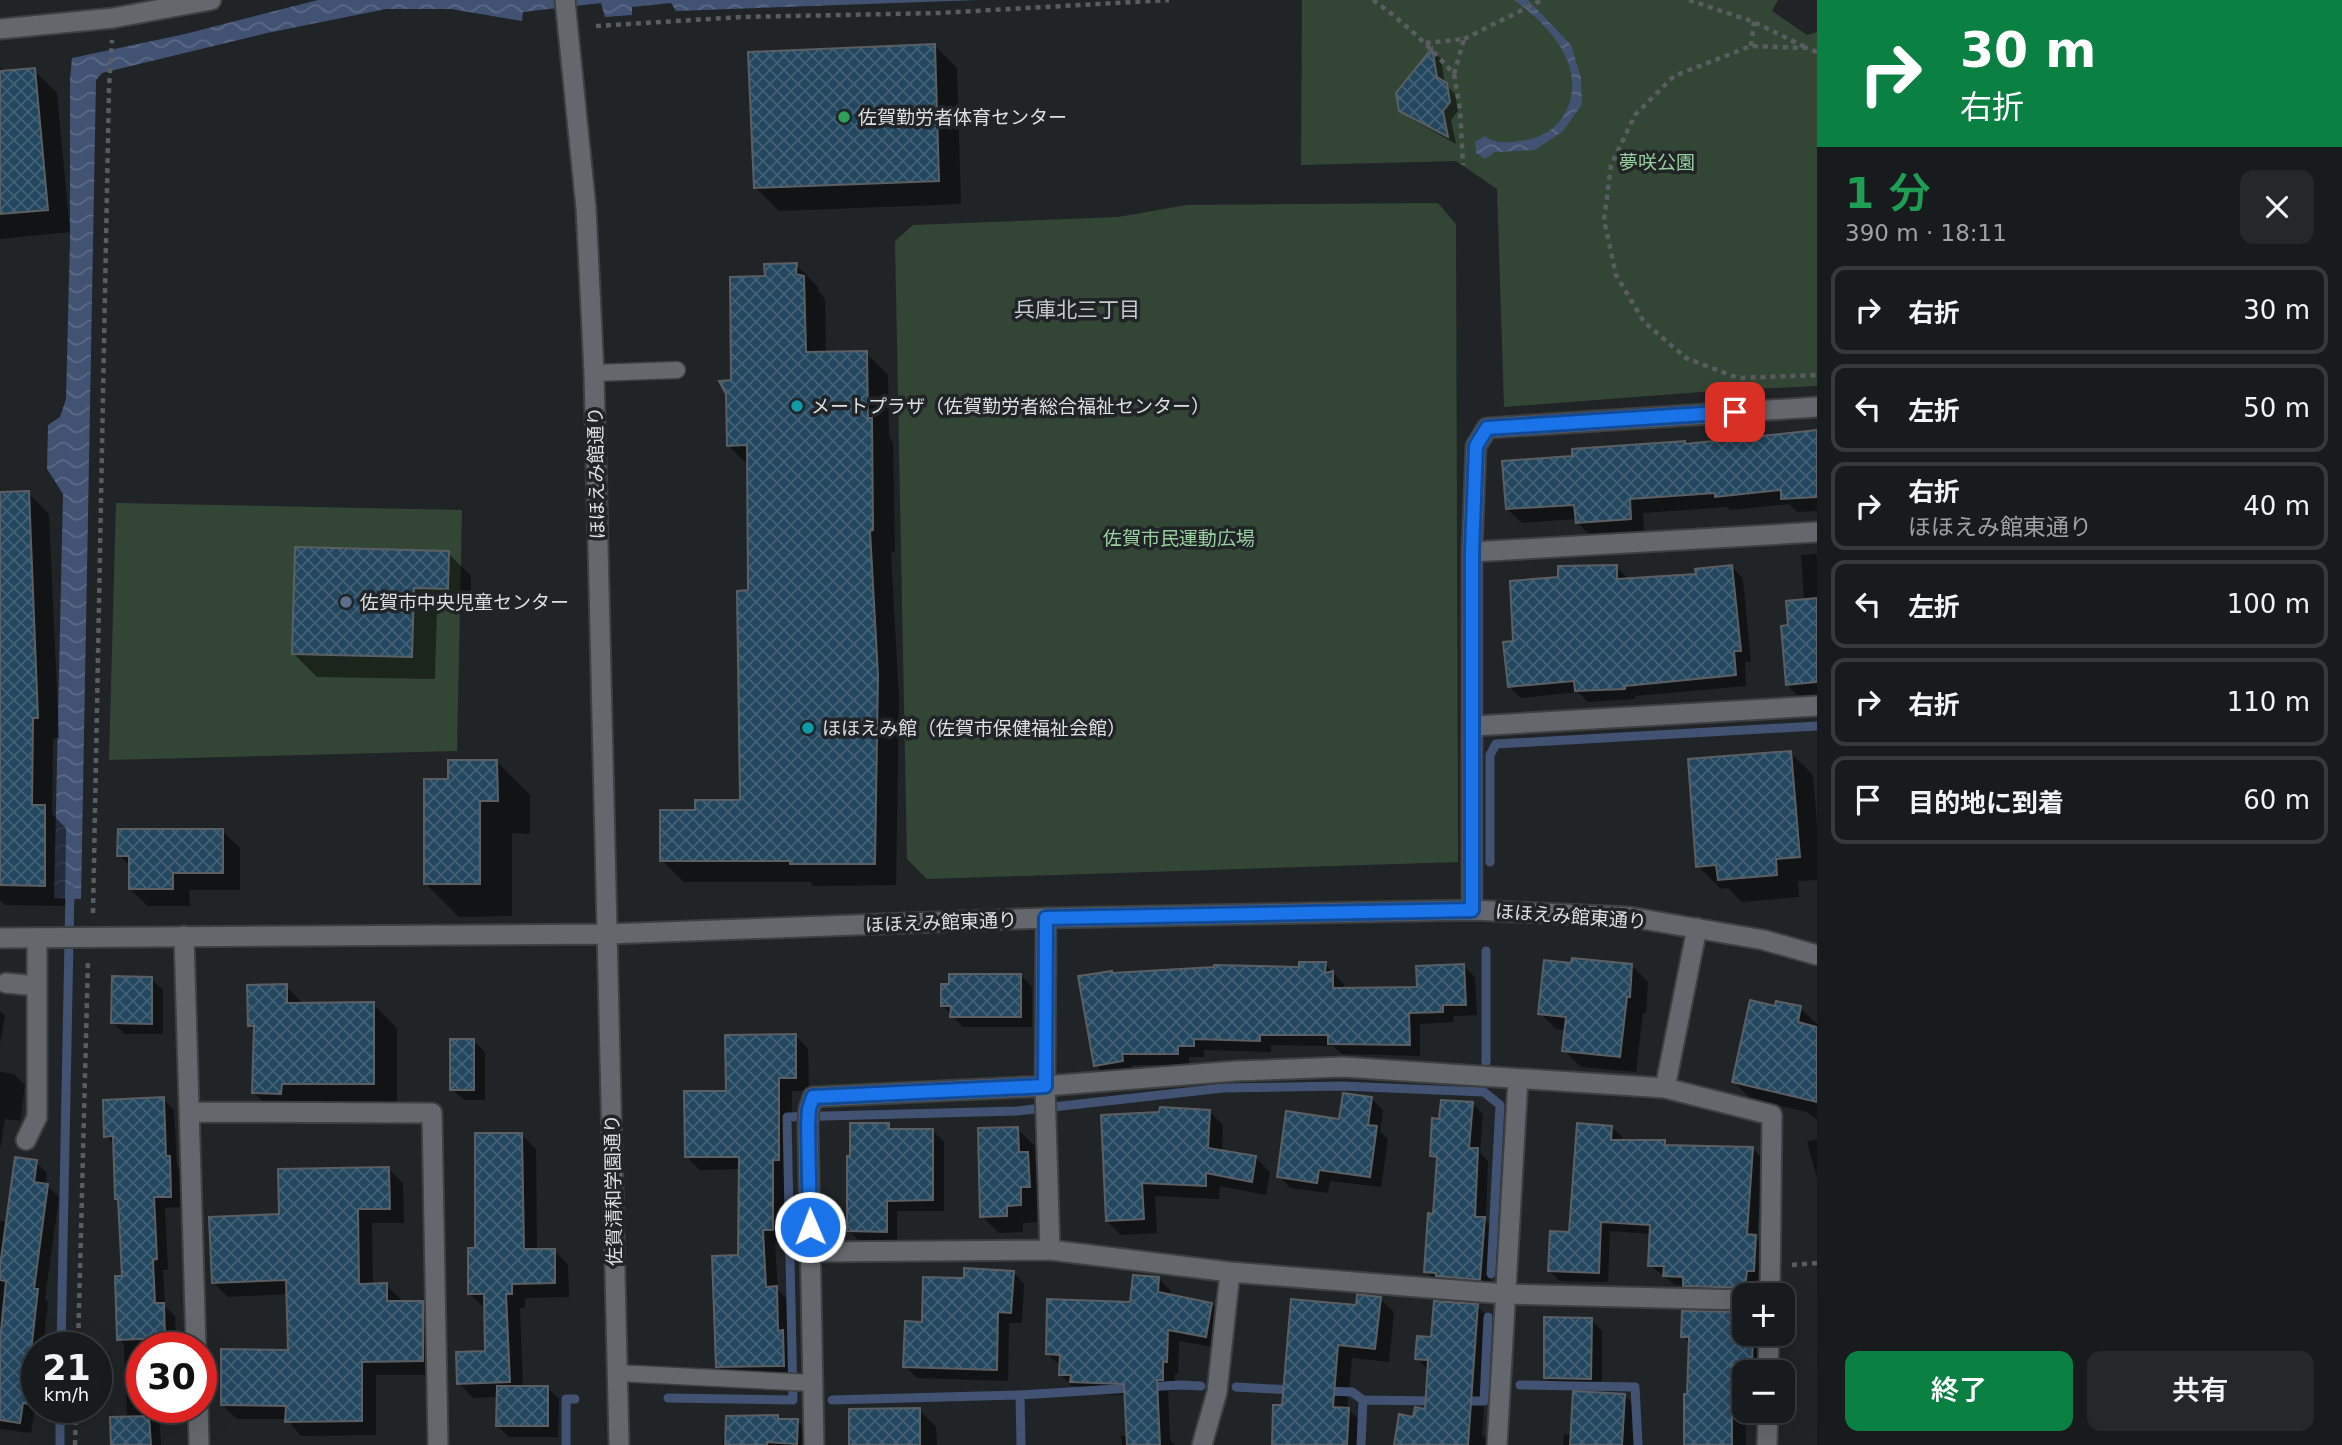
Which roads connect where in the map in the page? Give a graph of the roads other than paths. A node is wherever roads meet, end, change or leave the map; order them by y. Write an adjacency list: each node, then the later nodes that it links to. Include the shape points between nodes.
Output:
1 (211, 0): 3 (street, via 113,18)
2 (566, 6): 5 (street, ほほえみ館通り, via 586,208)
3 (0, 29)
4 (677, 370): 5 (lane)
5 (594, 373): 14 (street, ほほえみ館通り)
6 (1817, 407): 8 (street, via 1487,428 1476,446)
7 (1817, 532): 8 (street)
8 (1472, 552): 10 (street)
9 (1817, 705): 10 (street)
10 (1474, 726): 11 (street)
11 (1472, 910): 12 (street, ほほえみ館東通り); 13 (street, ほほえみ館東通り, via 1630,917)
12 (1046, 918): 14 (street, ほほえみ館東通り); 23 (street)
13 (1697, 928): 18 (street, ほほえみ館東通り); 22 (street)
14 (608, 934): 15 (street, ほほえみ館東通り); 33 (street, 佐賀清和学園通り)
15 (184, 936): 16 (street, ほほえみ館東通り); 24 (street)
16 (43, 937): 17 (street, ほほえみ館東通り); 20 (street)
17 (0, 938)
18 (1817, 955)
19 (6, 984): 20 (street)
20 (37, 986): 25 (street, via 37,1117)
21 (1518, 1079): 22 (street); 23 (street, via 1343,1067 1236,1070); 30 (street)
22 (1665, 1088): 29 (street, via 1772,1115)
23 (1045, 1091): 26 (street); 27 (street, via 813,1097 809,1117)
24 (189, 1112): 32 (street); 38 (street, via 432,1113)
25 (26, 1140)
26 (1050, 1250): 27 (street); 28 (street)
27 (811, 1252): 34 (street)
28 (1230, 1272): 30 (street); 41 (street, via 1217,1392)
29 (1770, 1283)
30 (1505, 1294): 31 (street); 42 (street)
31 (1732, 1300)
32 (196, 1332)
33 (617, 1373): 34 (lane); 39 (street, 佐賀清和学園通り)
34 (813, 1383): 40 (street)
35 (198, 1423): 37 (street)
36 (1768, 1423): 43 (street)
37 (199, 1445)
38 (438, 1445)
39 (618, 1445)
40 (814, 1445)
41 (1202, 1445)
42 (1497, 1445)
43 (1767, 1445)

